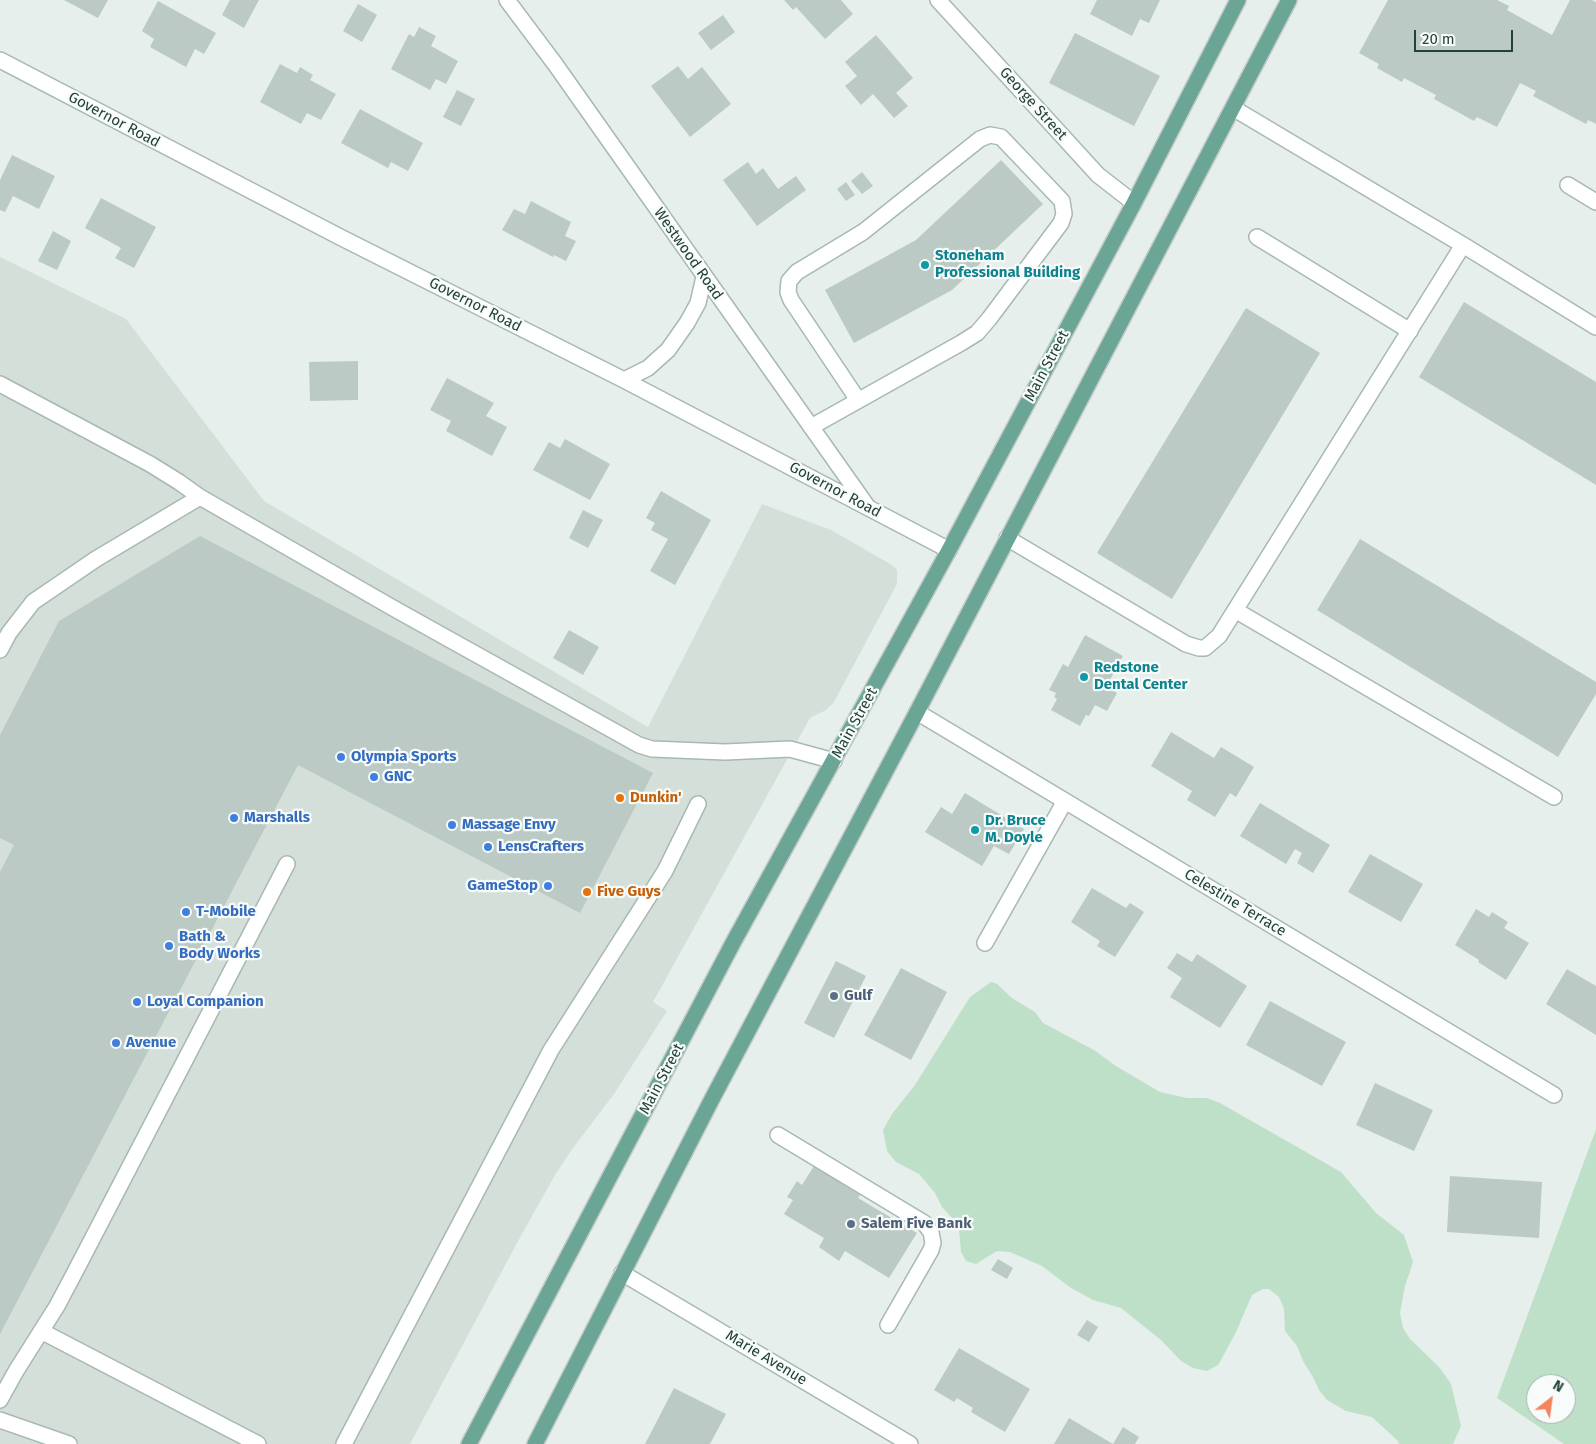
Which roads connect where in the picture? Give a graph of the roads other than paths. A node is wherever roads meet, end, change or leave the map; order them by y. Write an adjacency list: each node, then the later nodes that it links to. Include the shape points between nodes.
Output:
1 (507, 0): 12 (street, Westwood Road)
2 (938, 0): 9 (street, George Street, via 1098,175)
3 (1238, 0): 9 (main road, Main Street)
4 (1289, 0): 6 (main road)
5 (0, 60): 15 (street, Governor Road)
6 (1233, 108): 11 (street); 21 (main road)
7 (1568, 185): 8 (street)
8 (1596, 202)
9 (1134, 203): 22 (main road, Main Street)
10 (1258, 237): 14 (street)
11 (1464, 245): 13 (street); 14 (street)
12 (704, 277): 15 (street, via 698,303 668,350 648,368); 18 (street, Westwood Road)
13 (1596, 327)
14 (1410, 331): 23 (street)
15 (624, 380): 20 (street, Governor Road)
16 (0, 384): 19 (street, via 150,464)
17 (858, 400): 17 (street, via 977,332 1063,218 1062,201 1001,137 990,135 980,139 863,232 797,272 789,281 791,300); 18 (street)
18 (811, 427): 20 (street, Westwood Road)
19 (200, 497): 24 (street, via 96,559 33,602); 26 (street, via 639,745 652,749 725,752 790,749)
20 (869, 508): 22 (street, Governor Road)
21 (1007, 538): 23 (street, via 1192,646 1209,646); 25 (main road)
22 (949, 550): 26 (main road, Main Street)
23 (1235, 610): 27 (street)
24 (0, 650)
25 (917, 712): 28 (street, Celestine Terrace); 34 (main road)
26 (834, 761): 42 (main road, Main Street, via 734,940)
27 (1554, 797)
28 (1065, 801): 31 (street); 32 (street, Celestine Terrace)
29 (698, 804): 41 (street, via 665,871 551,1050)
30 (286, 864): 36 (street, via 75,1272)
31 (985, 943)
32 (1554, 1095)
33 (778, 1135): 35 (street, via 924,1224 931,1232 932,1247)
34 (622, 1273): 43 (main road); 44 (street, Marie Avenue)
35 (888, 1326)
36 (41, 1331): 37 (street); 40 (street)
37 (0, 1400)
38 (0, 1420): 39 (street)
39 (69, 1444)
40 (258, 1444)
41 (344, 1444)
42 (468, 1444)
43 (535, 1444)
44 (910, 1444)

